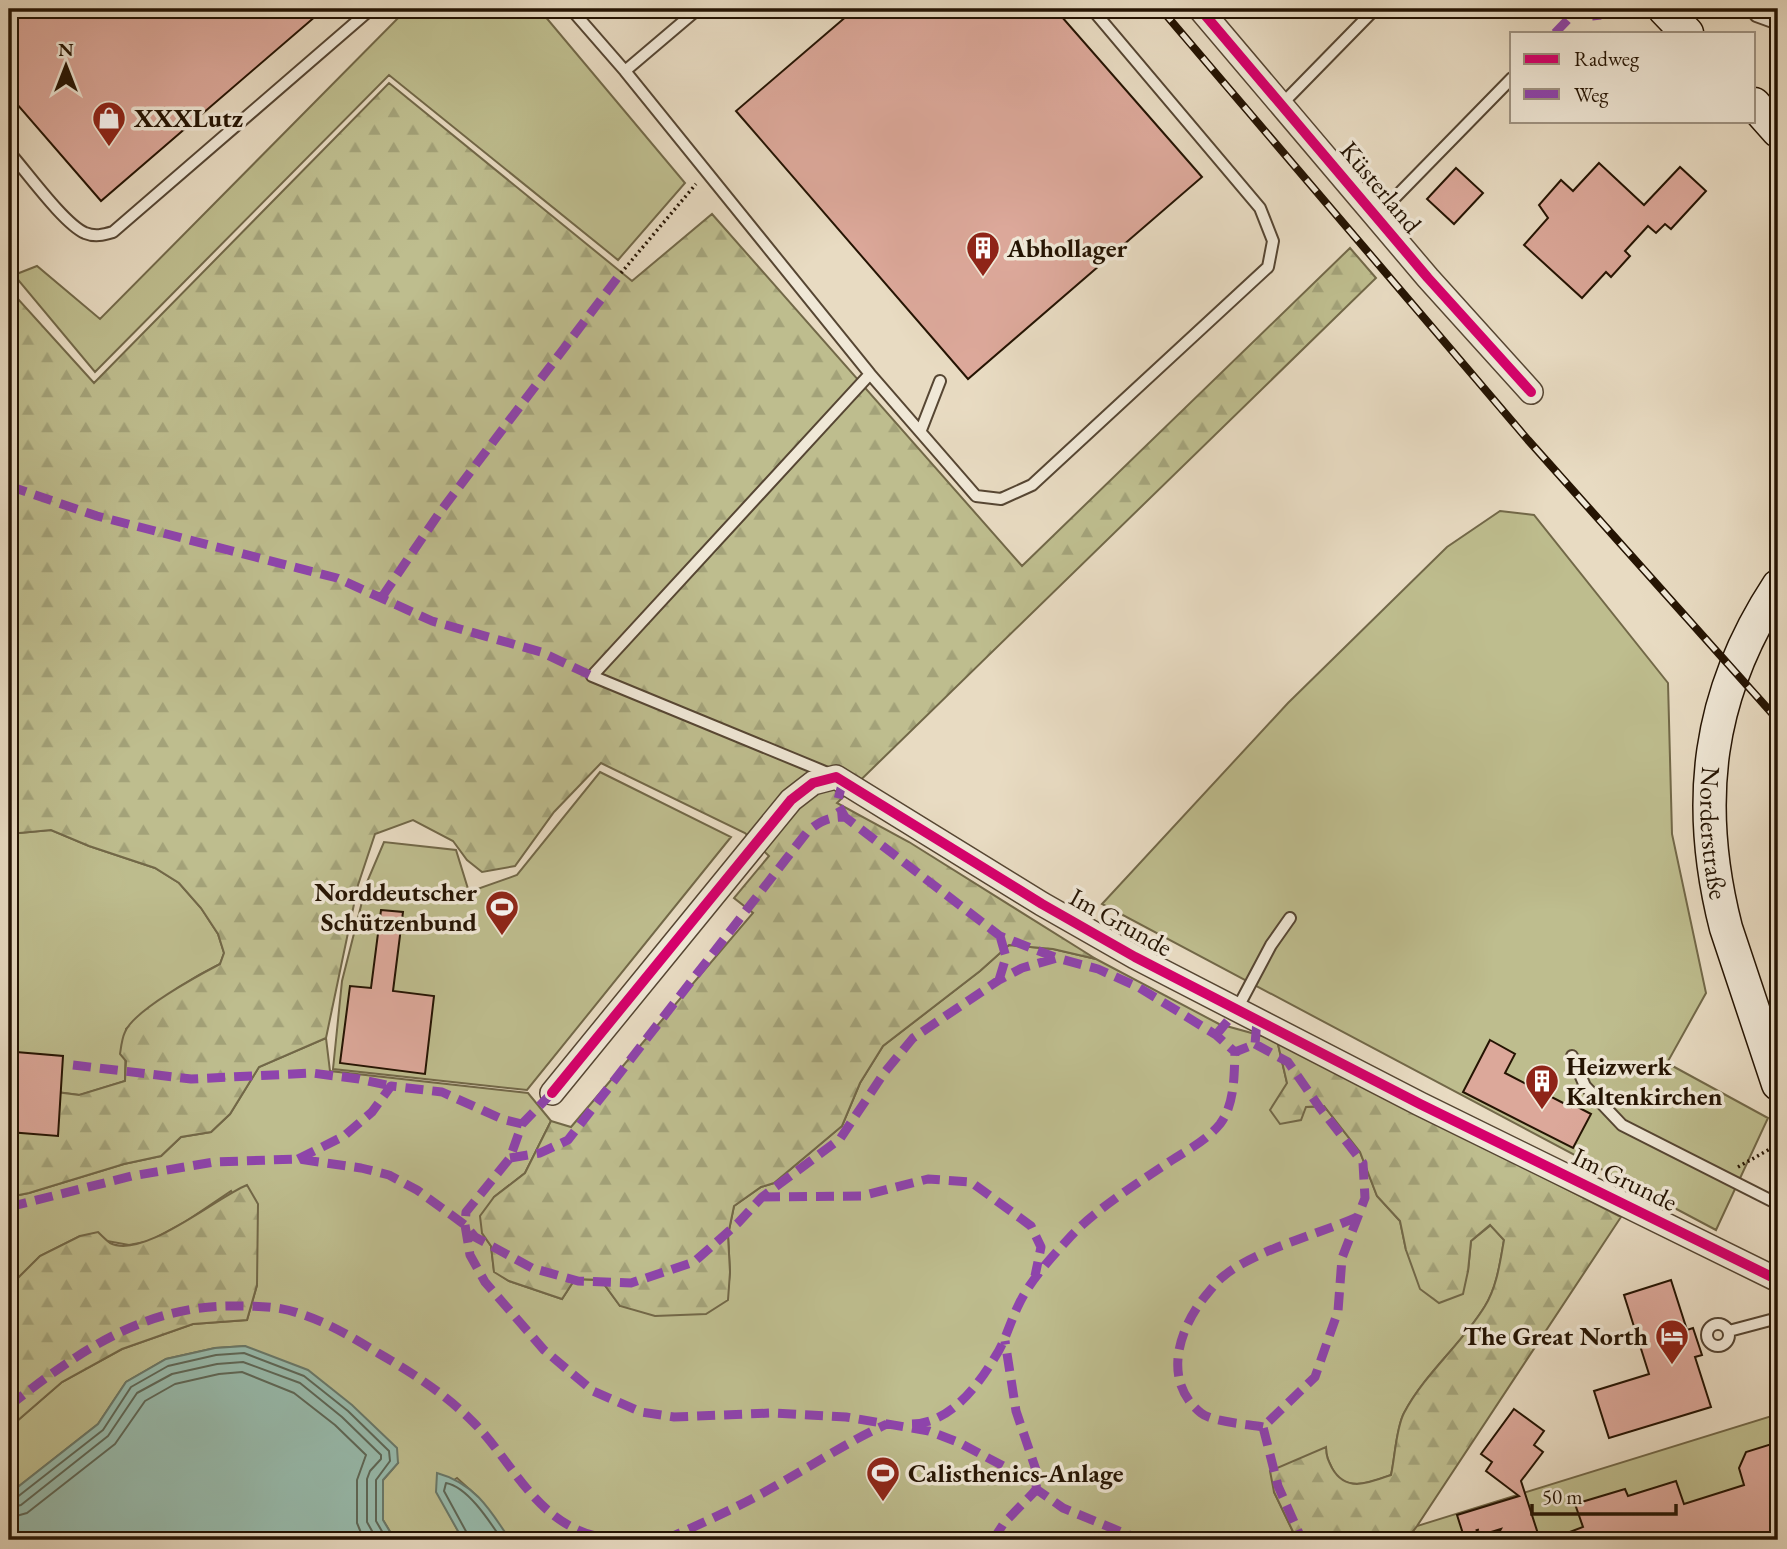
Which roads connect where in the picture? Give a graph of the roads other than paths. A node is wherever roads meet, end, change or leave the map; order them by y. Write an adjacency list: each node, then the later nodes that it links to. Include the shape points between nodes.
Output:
1 (370, 9): 16 (lane, via 113,232 85,233 67,219)
2 (570, 9): 11 (lane)
3 (698, 9): 11 (lane)
4 (1092, 9): 21 (lane, via 1260,208 1273,241 1268,267 1032,485 1001,499 976,496)
5 (1200, 9): 13 (street, Küsterland)
6 (1375, 9): 13 (lane)
7 (1664, 9): 10 (main road)
8 (1750, 9): 9 (lane)
9 (1778, 24)
10 (1686, 32)
11 (625, 71): 18 (lane)
12 (1510, 80): 17 (lane)
13 (1281, 105): 17 (street, Küsterland)
14 (1756, 106): 15 (main road)
15 (1778, 131)
16 (9, 152)
17 (1377, 216): 20 (street, Küsterland)
18 (870, 374): 21 (lane); 23 (lane, via 592,676)
19 (940, 381): 21 (lane)
20 (1531, 392)
21 (921, 430)
22 (1778, 586): 27 (main road, Norderstraße, via 1726,688 1709,801 1719,902)
23 (836, 777): 25 (street, Im Grunde, via 1042,904); 28 (street, via 813,783 791,800)
24 (1290, 918): 25 (lane)
25 (1236, 1011): 30 (street, Im Grunde)
26 (1572, 1056): 29 (lane, via 1585,1086 1622,1125)
27 (1778, 1084)
28 (552, 1093)
29 (1778, 1203)
30 (1778, 1280)
31 (1778, 1318): 32 (lane)
32 (1728, 1331)

